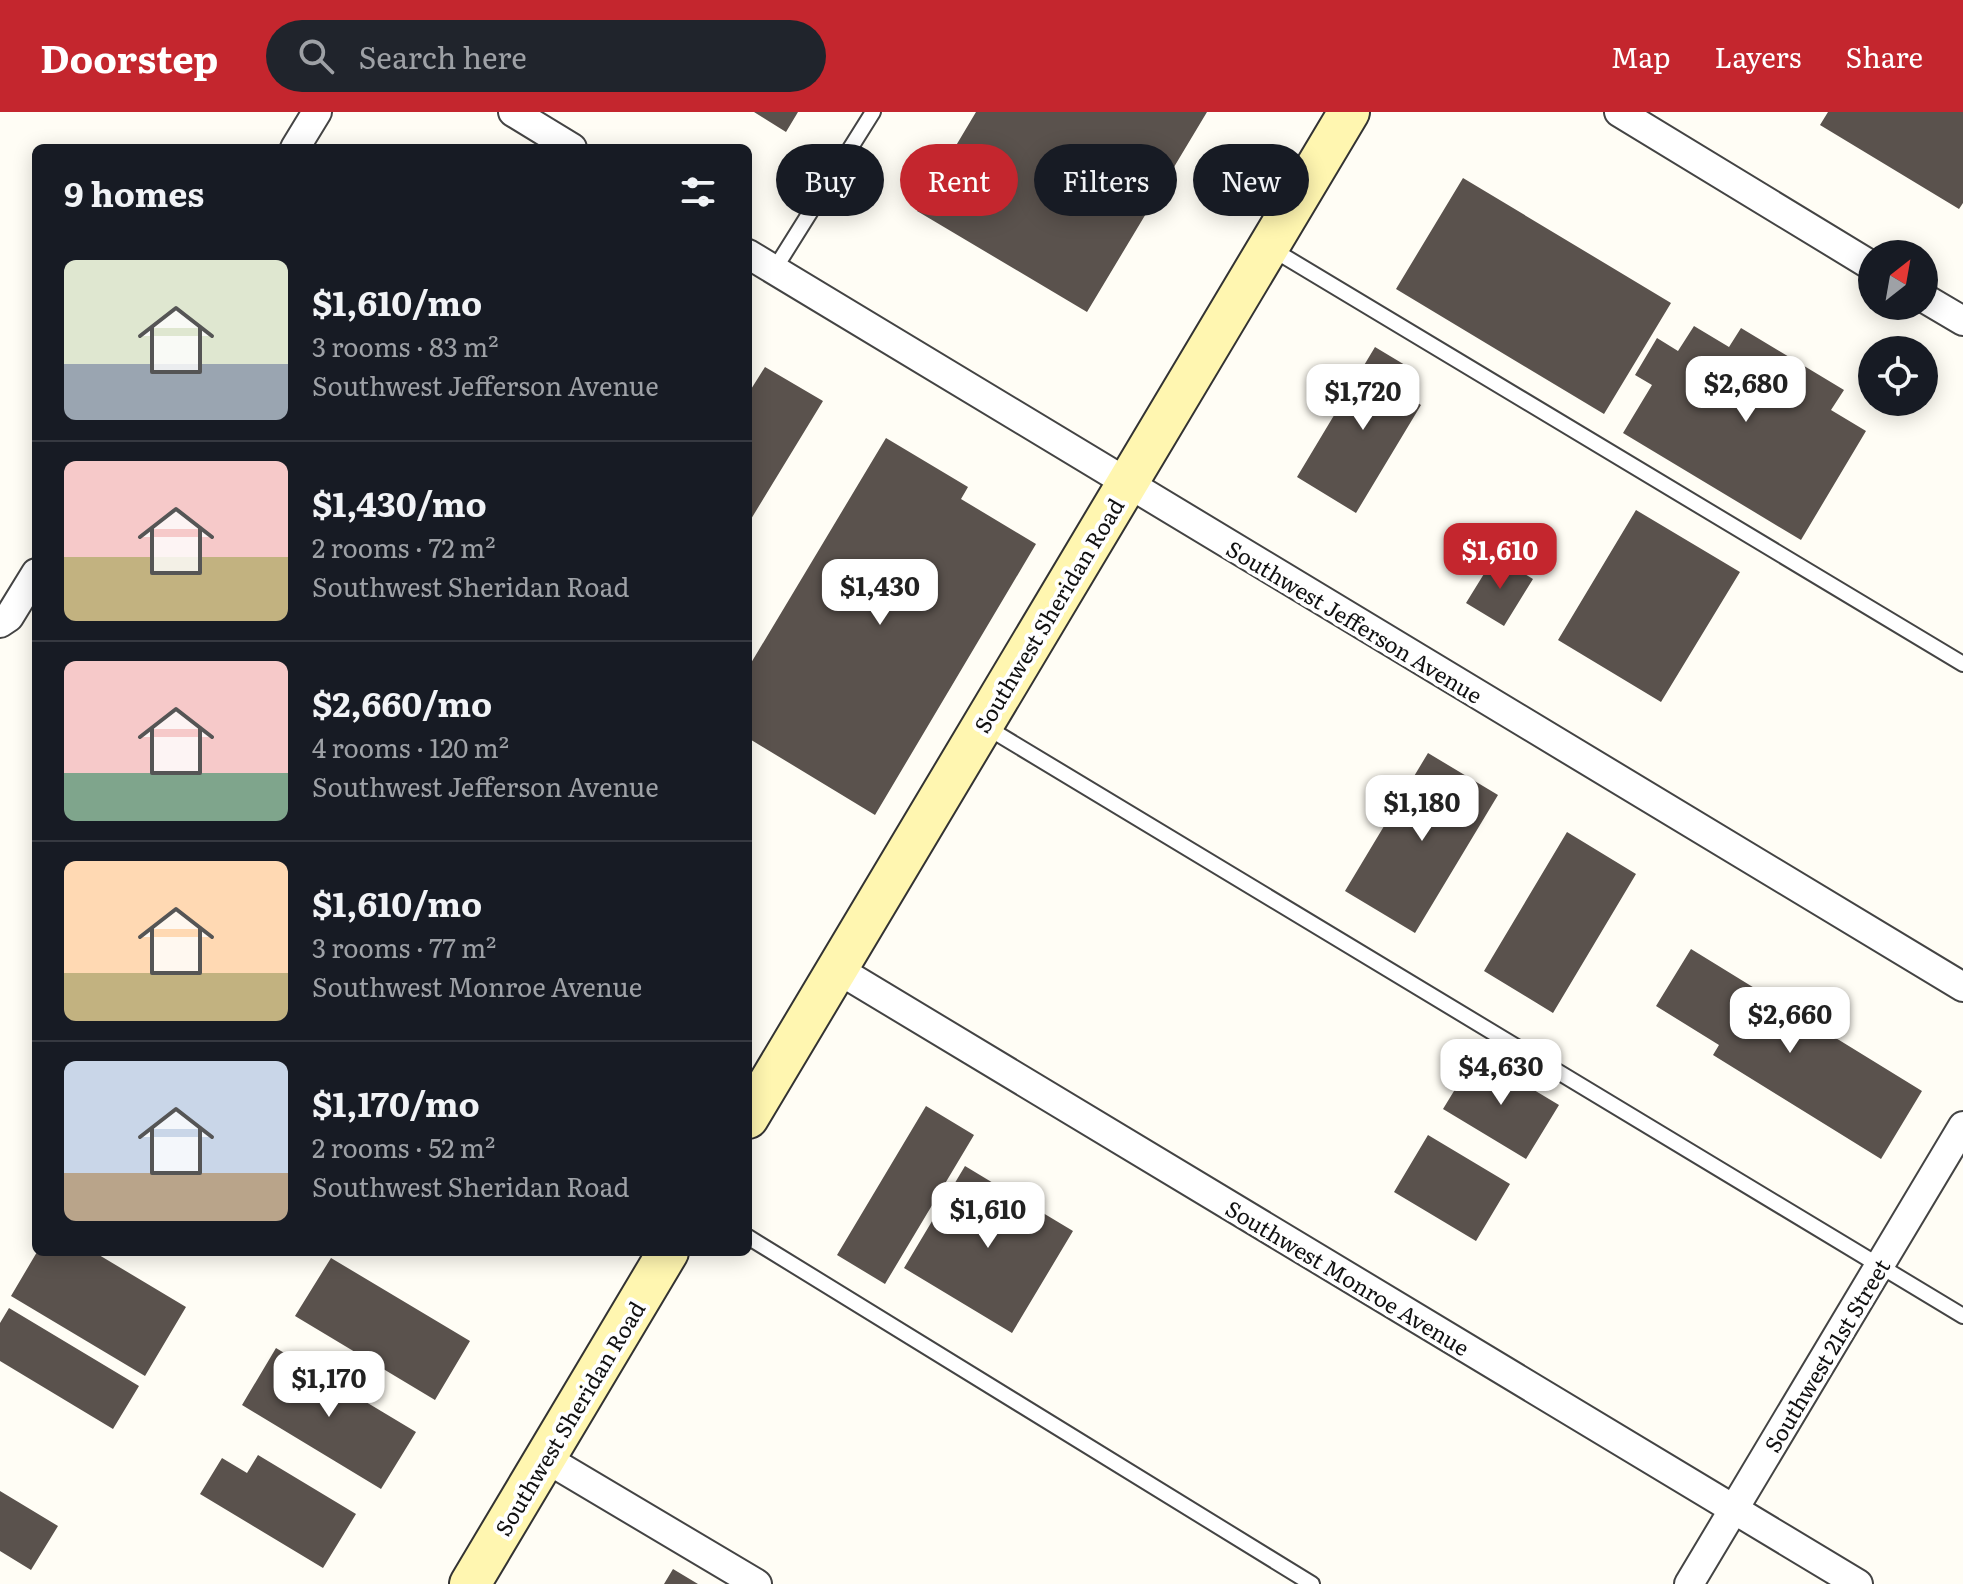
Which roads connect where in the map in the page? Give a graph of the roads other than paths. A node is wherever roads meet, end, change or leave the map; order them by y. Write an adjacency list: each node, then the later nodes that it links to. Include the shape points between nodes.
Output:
1 (317, 112): 6 (street)
2 (513, 112): 7 (street)
3 (873, 112): 11 (lane)
4 (1349, 112): 8 (street, Southwest Sheridan Road)
5 (1619, 112): 10 (street)
6 (297, 144)
7 (565, 144)
8 (1268, 246): 14 (street, Southwest Sheridan Road); 17 (lane)
9 (752, 256): 11 (street, Southwest Jefferson Avenue)
10 (1858, 257)
11 (774, 270): 14 (street, Southwest Jefferson Avenue)
12 (1938, 306): 13 (street)
13 (1963, 321)
14 (1127, 484): 18 (street, Southwest Sheridan Road); 20 (street, Southwest Jefferson Avenue)
15 (32, 580): 16 (street)
16 (0, 623)
17 (1963, 664)
18 (983, 725): 19 (street, Southwest Sheridan Road); 25 (lane)
19 (837, 969): 21 (street, Southwest Sheridan Road); 28 (street, Southwest Monroe Avenue)
20 (1963, 987)
21 (752, 1111)
22 (1963, 1126): 25 (street, Southwest 21st Street)
23 (752, 1239): 31 (lane)
24 (666, 1256): 27 (street, Southwest Sheridan Road)
25 (1879, 1266): 26 (lane); 28 (street, Southwest 21st Street)
26 (1963, 1316)
27 (545, 1458): 29 (street, Southwest Sheridan Road); 30 (street)
28 (1734, 1509): 32 (street, Southwest 21st Street); 33 (street, Southwest Monroe Avenue)
29 (470, 1584)
30 (757, 1584)
31 (1312, 1584)
32 (1689, 1584)
33 (1858, 1584)

